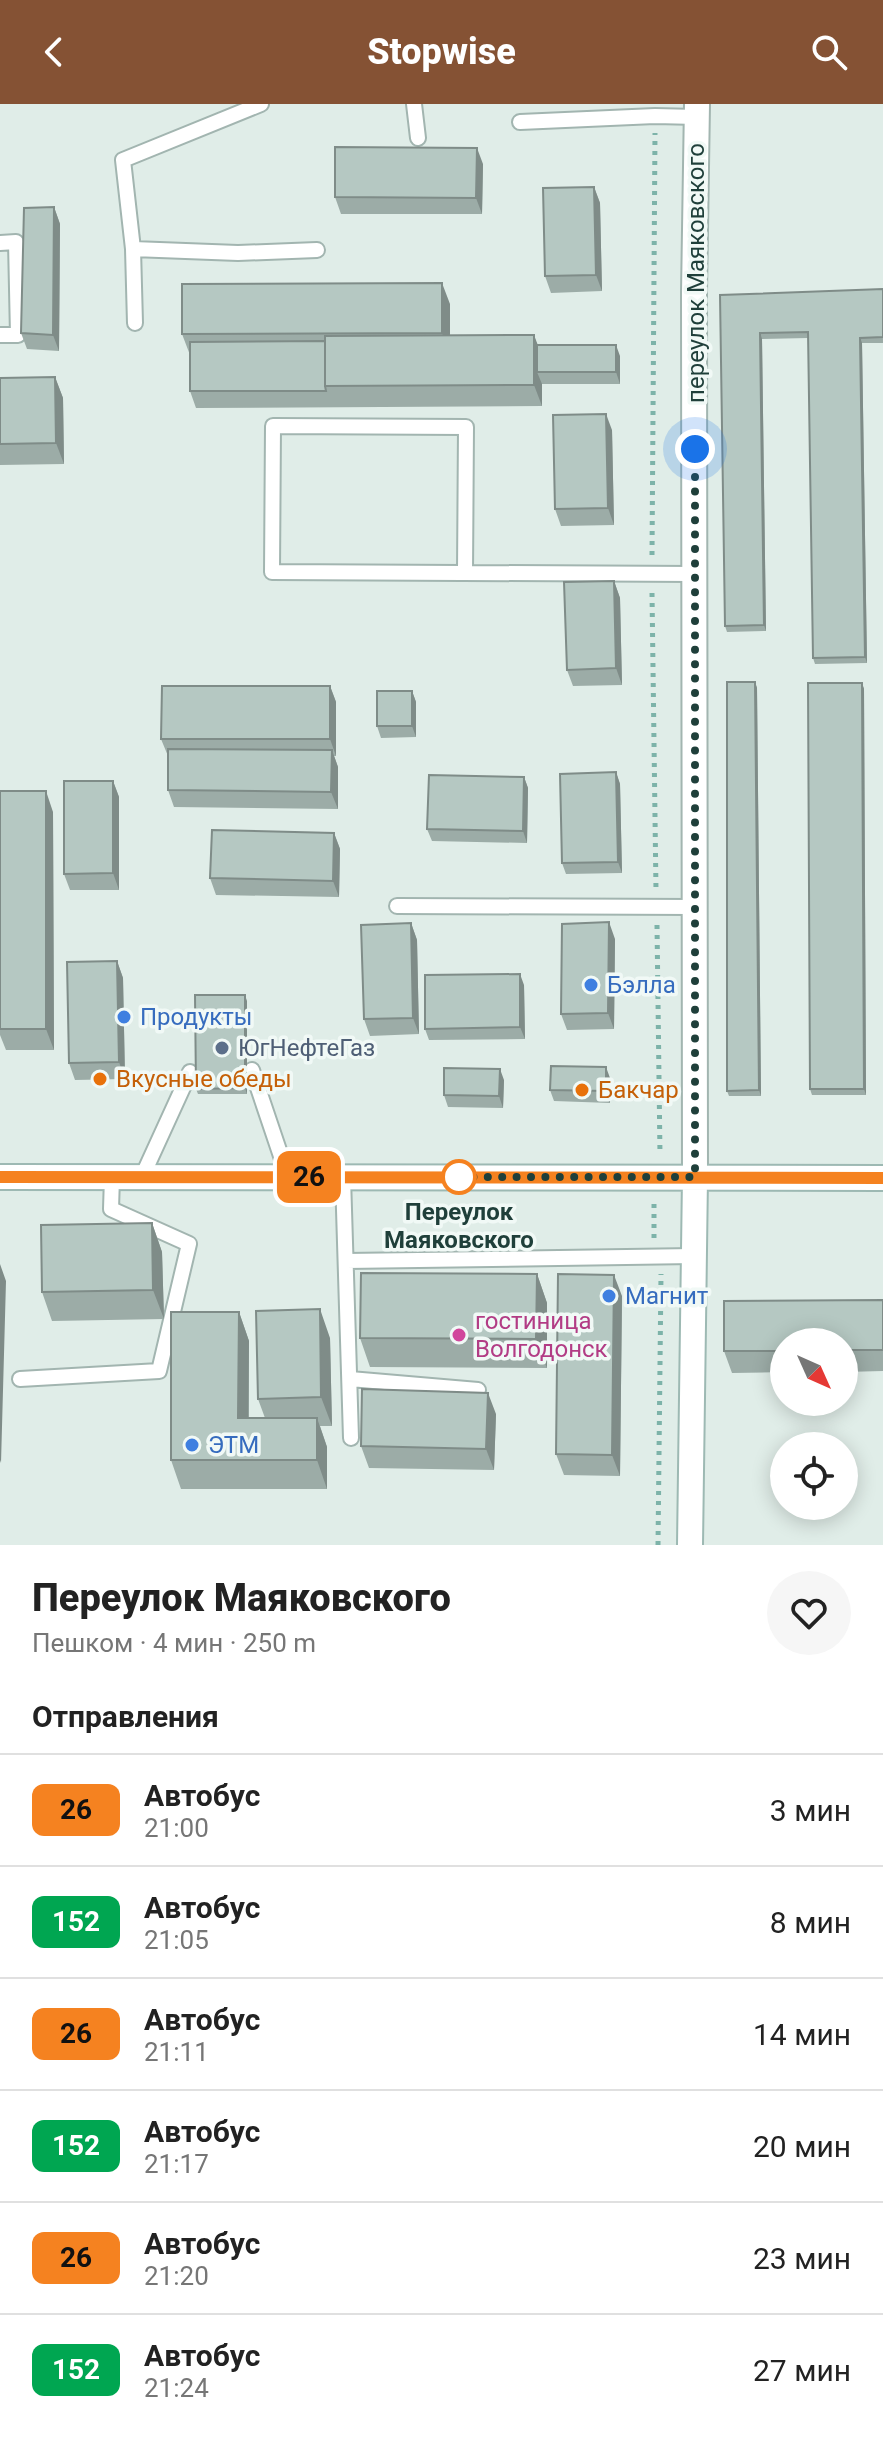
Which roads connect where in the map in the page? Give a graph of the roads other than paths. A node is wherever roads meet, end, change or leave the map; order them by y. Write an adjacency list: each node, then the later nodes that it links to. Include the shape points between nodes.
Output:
1 (261, 104): 7 (lane, via 123,160)
2 (414, 104): 5 (lane)
3 (697, 110): 4 (lane); 12 (street, переулок Маяковского)
4 (520, 122)
5 (418, 138)
6 (0, 243): 10 (lane, via 16,242 18,335)
7 (133, 249): 8 (lane); 9 (lane)
8 (317, 250)
9 (135, 323)
10 (0, 335)
11 (465, 573): 11 (lane, via 272,572 273,426 466,427); 12 (lane)
12 (695, 574): 14 (street, переулок Маяковского)
13 (397, 906): 14 (lane)
14 (695, 907): 22 (street, переулок Маяковского)
15 (252, 1070): 20 (lane)
16 (190, 1072): 19 (lane)
17 (0, 1177): 18 (street)
18 (112, 1177): 19 (street); 26 (lane, via 111,1209 189,1244 159,1371)
19 (142, 1177): 20 (street)
20 (288, 1177): 21 (street)
21 (343, 1177): 22 (street); 25 (lane)
22 (695, 1177): 23 (street); 24 (street, переулок Маяковского)
23 (883, 1178)
24 (694, 1256): 25 (lane); 30 (street, переулок Маяковского)
25 (346, 1261): 27 (lane)
26 (20, 1379)
27 (350, 1379): 28 (lane); 29 (lane)
28 (478, 1390)
29 (351, 1438)
30 (690, 1545)

